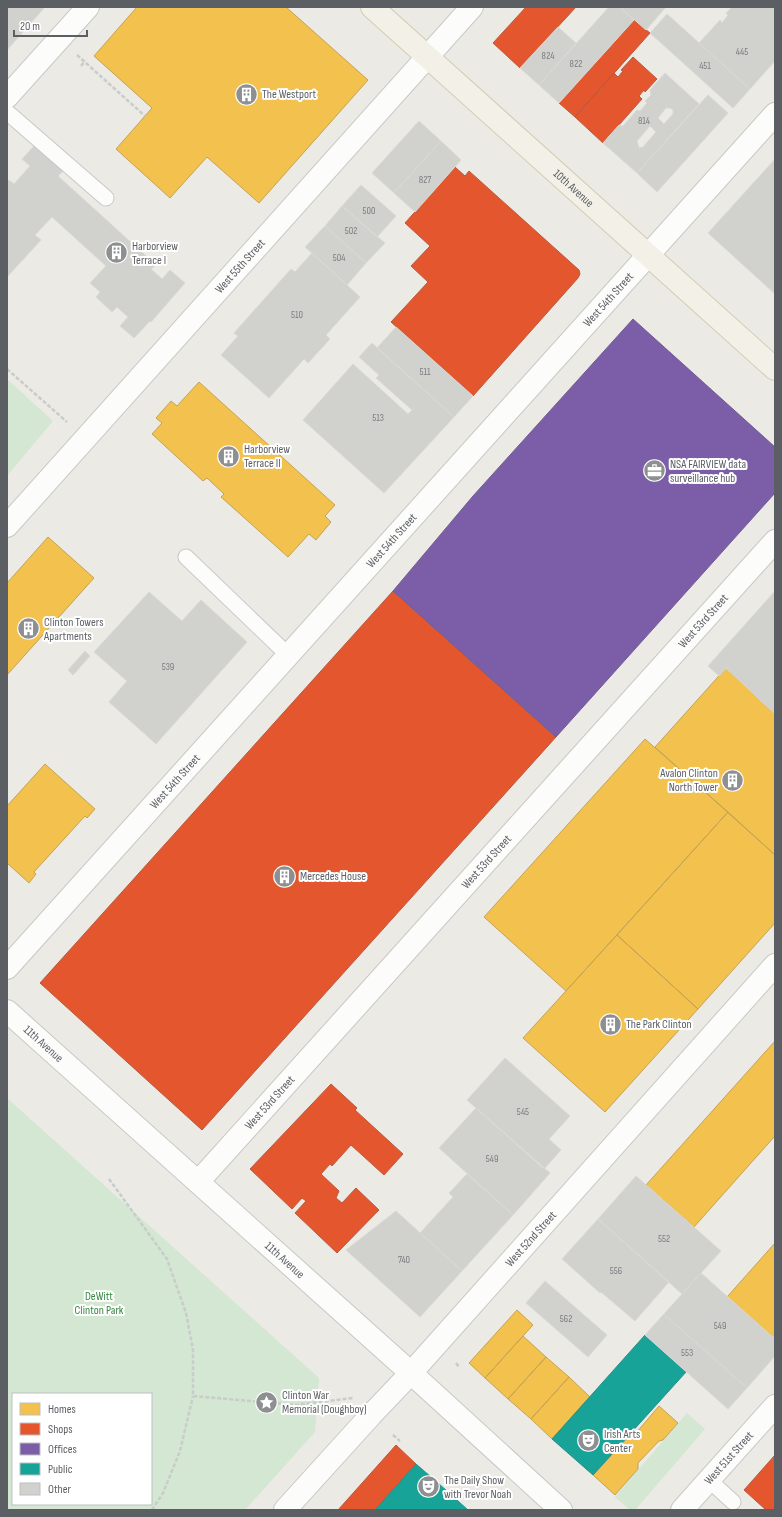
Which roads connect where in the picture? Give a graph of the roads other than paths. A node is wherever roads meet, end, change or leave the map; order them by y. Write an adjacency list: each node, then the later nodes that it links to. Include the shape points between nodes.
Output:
1 (88, 7): 5 (main road)
2 (372, 7): 4 (main road, 10th Avenue)
3 (472, 7): 4 (main road, West 55th Street)
4 (427, 57): 9 (main road, 10th Avenue); 11 (main road, West 55th Street)
5 (7, 97)
6 (7, 112): 8 (lane)
7 (775, 114): 9 (main road, West 54th Street)
8 (106, 198)
9 (648, 255): 10 (main road, 10th Avenue); 14 (main road, West 54th Street)
10 (775, 369)
11 (7, 526)
12 (775, 541): 18 (main road, West 53rd Street)
13 (186, 557): 14 (lane)
14 (288, 655): 16 (main road, West 54th Street)
15 (775, 965): 19 (main road, West 52nd Street)
16 (7, 968)
17 (7, 1011): 18 (main road, 11th Avenue)
18 (198, 1182): 19 (main road, 11th Avenue)
19 (411, 1373): 23 (main road, West 52nd Street); 24 (main road, 11th Avenue)
20 (775, 1406): 21 (main road, West 51st Street)
21 (709, 1480): 22 (lane); 25 (main road, West 51st Street)
22 (733, 1502)
23 (285, 1510)
24 (561, 1510)
25 (682, 1510)

